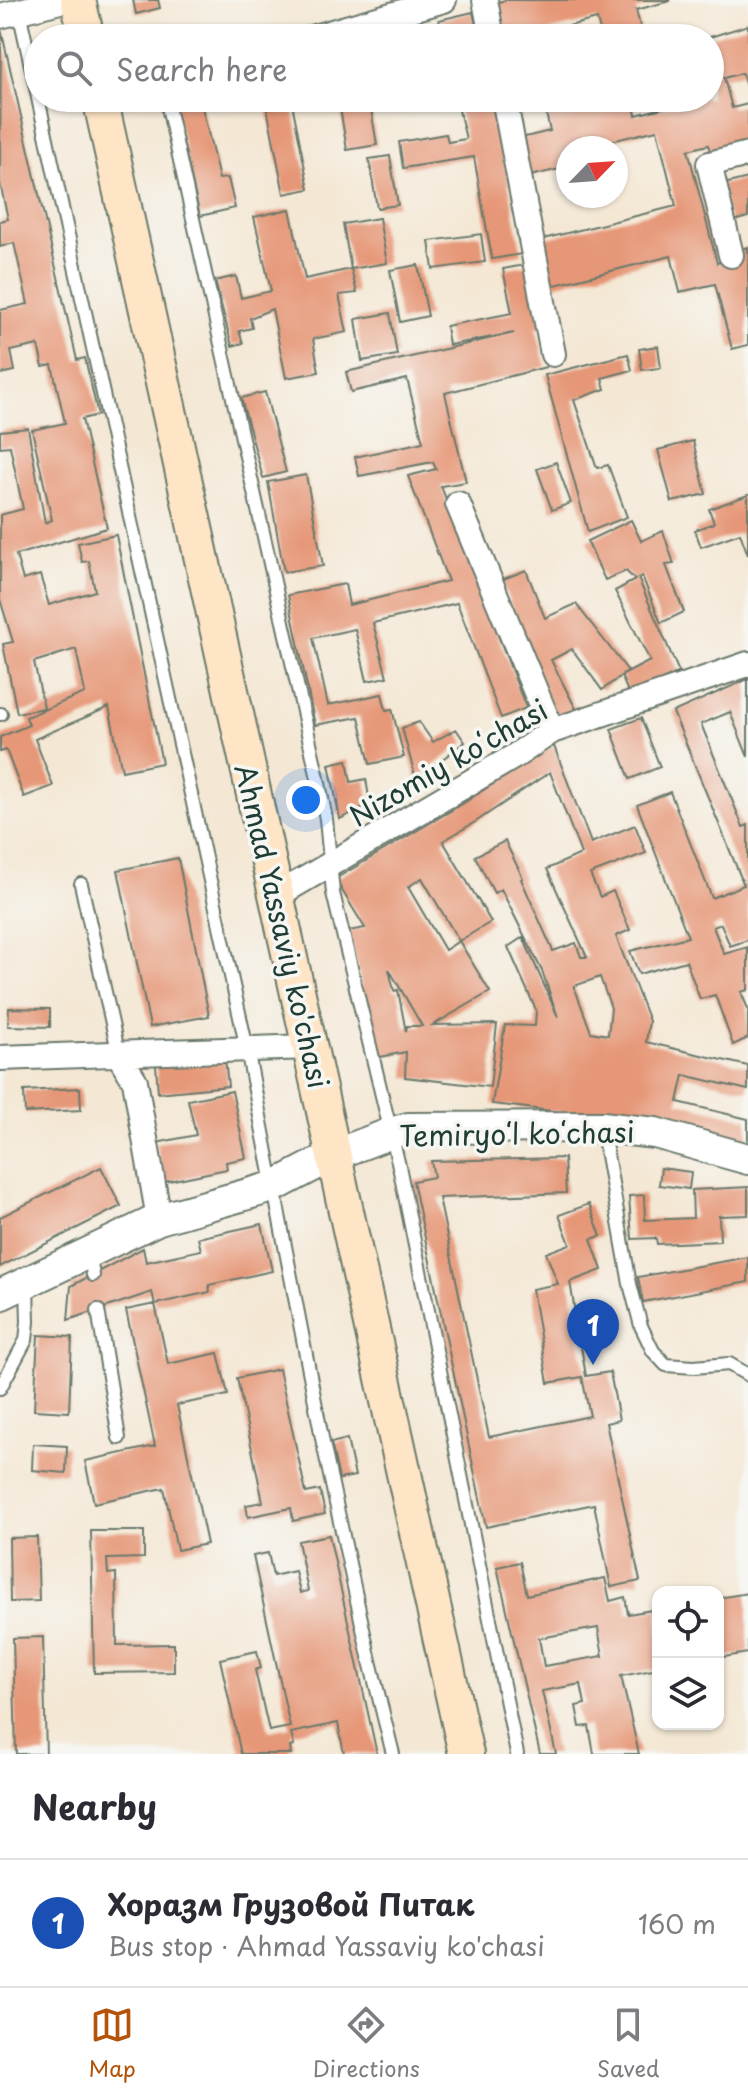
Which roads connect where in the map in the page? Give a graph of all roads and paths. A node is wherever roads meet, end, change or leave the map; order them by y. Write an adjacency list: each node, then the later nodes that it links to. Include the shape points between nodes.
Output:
1 (64, 0): 5 (street)
2 (78, 0): 6 (main road)
3 (444, 0): 7 (street)
4 (485, 0): 8 (street)
5 (12, 9): 9 (lane)
6 (84, 24)
7 (360, 24)
8 (489, 24)
9 (24, 50)
10 (41, 112): 24 (lane)
11 (103, 112): 22 (main road, Ahmad Yassaviy ko'chasi)
12 (169, 112): 20 (lane, via 319,783)
13 (507, 112): 16 (street)
14 (748, 154): 15 (street, via 709,164)
15 (731, 255)
16 (553, 354)
17 (458, 504): 19 (street)
18 (748, 664): 19 (street, Nizomiy koʻchasi)
19 (552, 731): 20 (street, Nizomiy koʻchasi)
20 (332, 864): 22 (street, Nizomiy koʻchasi); 28 (lane, via 333,893)
21 (81, 884): 25 (lane)
22 (276, 896): 23 (main road, Ahmad Yassaviy ko'chasi)
23 (309, 1047): 24 (street); 29 (main road, Ahmad Yassaviy ko'chasi)
24 (247, 1049): 25 (street); 31 (lane)
25 (119, 1055): 26 (street); 32 (street, via 135,1081)
26 (0, 1058)
27 (602, 1127): 28 (street, Temiryoʻl koʻchasi, via 408,1128); 30 (street, Temiryoʻl koʻchasi, via 655,1133); 36 (lane, via 630,1284 653,1351 666,1365 729,1364)
28 (391, 1133): 29 (street, Temiryoʻl koʻchasi); 41 (lane)
29 (334, 1155): 31 (street, Temiryoʻl koʻchasi); 40 (main road, Ahmad Yassaviy ko'chasi)
30 (748, 1159)
31 (273, 1187): 32 (street, Temiryoʻl koʻchasi); 39 (lane, via 323,1443)
32 (159, 1219): 33 (street, Temiryoʻl koʻchasi, via 91,1264)
33 (13, 1289): 35 (lane, via 28,1322 26,1340)
34 (98, 1310): 38 (lane)
35 (5, 1373): 37 (lane)
36 (748, 1375)
37 (0, 1388)
38 (119, 1438)
39 (393, 1754)
40 (466, 1754)
41 (517, 1754)

